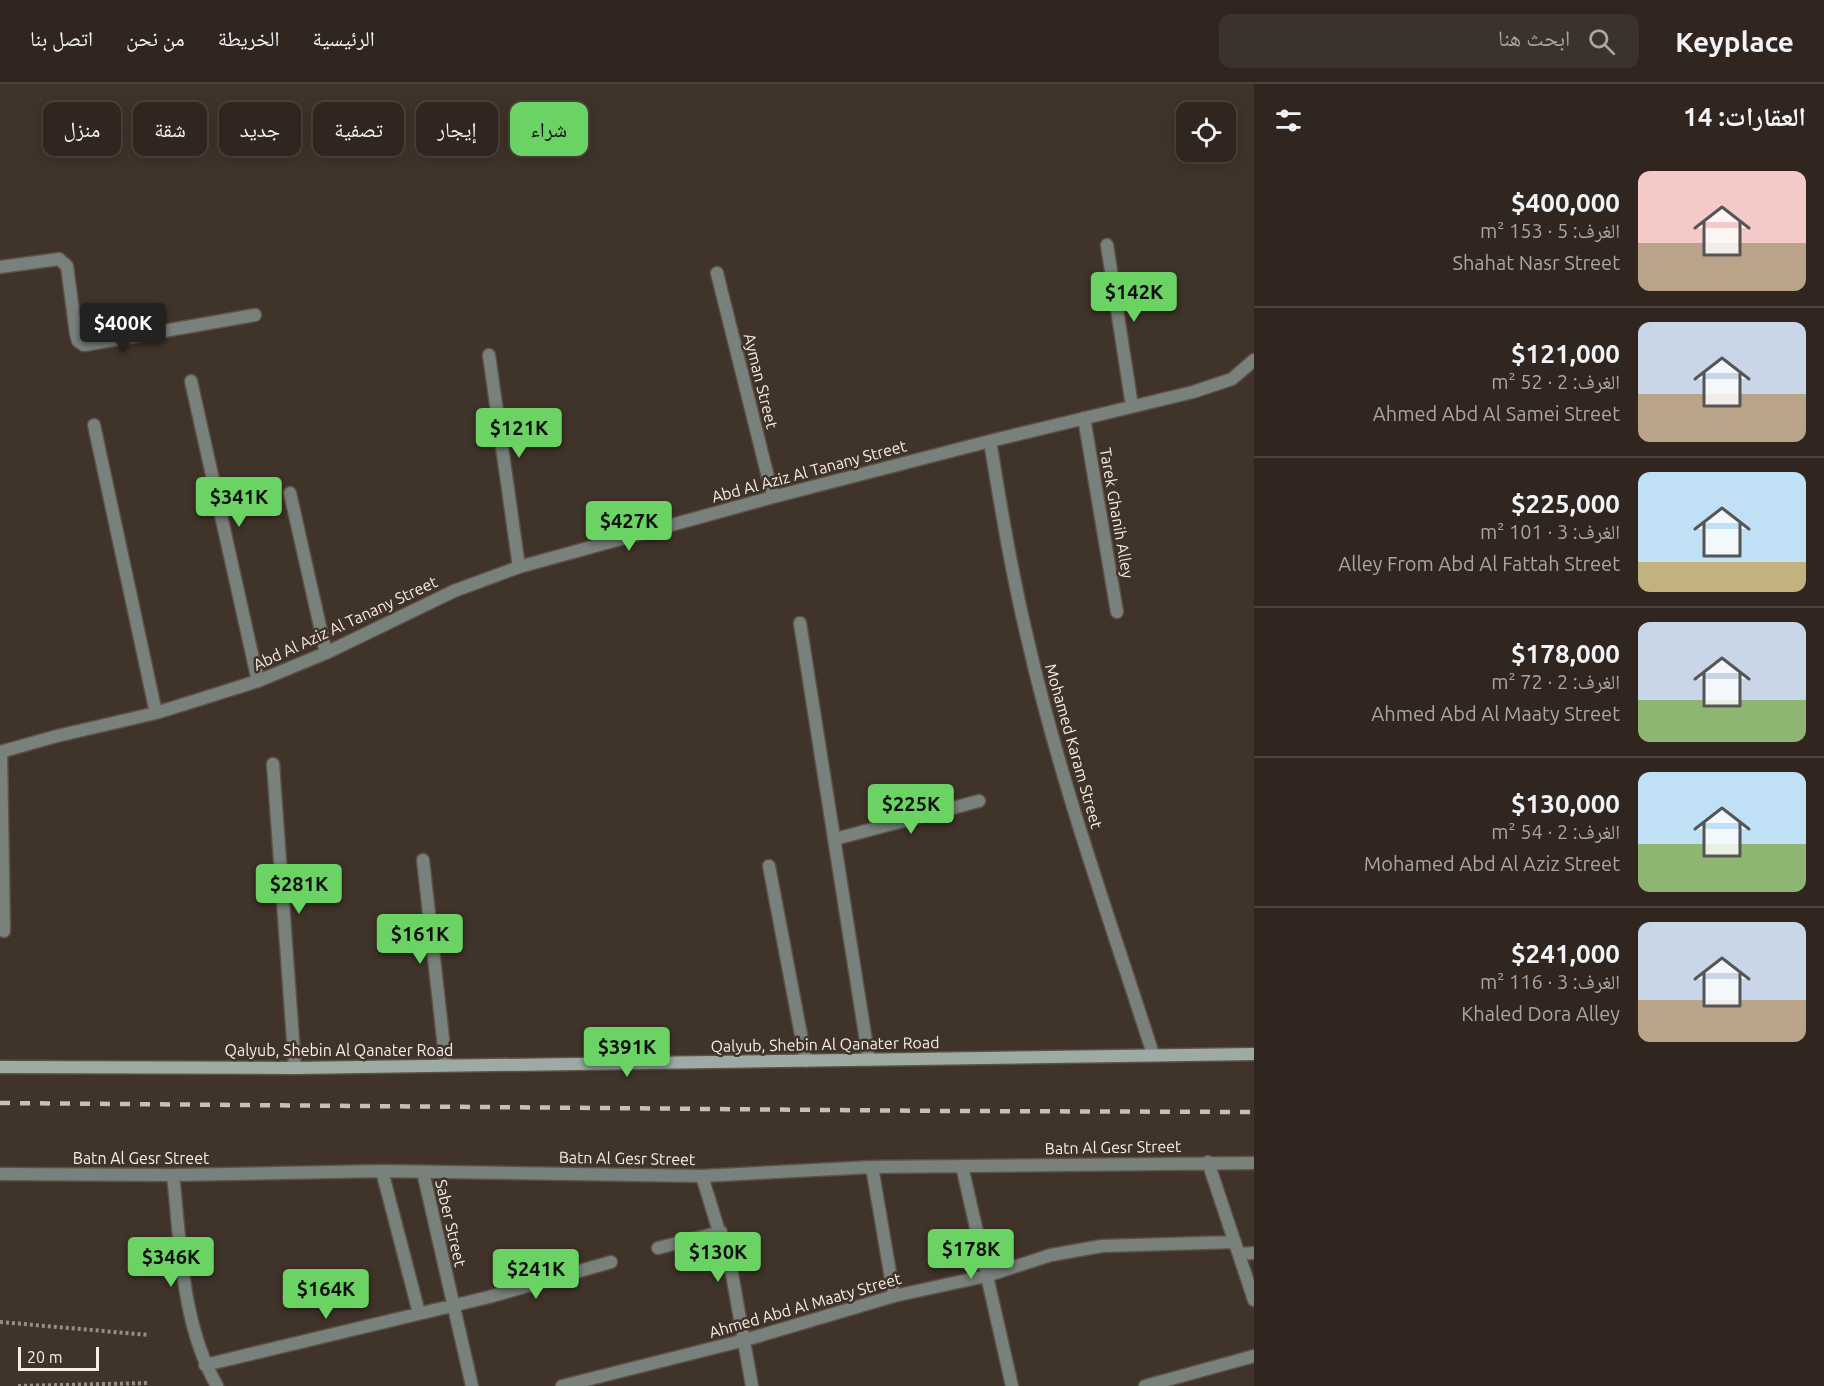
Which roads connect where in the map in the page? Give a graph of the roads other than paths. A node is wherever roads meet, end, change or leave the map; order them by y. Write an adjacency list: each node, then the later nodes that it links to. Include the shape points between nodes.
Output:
1 (1107, 245): 8 (street)
2 (0, 267): 4 (street, via 59,258 67,266 76,334 84,345)
3 (717, 273): 13 (street, Ayman Street)
4 (255, 315)
5 (489, 355): 14 (street)
6 (1254, 360): 8 (street, Abd Al Aziz Al Tanany Street, via 1232,379)
7 (191, 381): 18 (street)
8 (1132, 406): 9 (street, Abd Al Aziz Al Tanany Street)
9 (1084, 418): 11 (street, Abd Al Aziz Al Tanany Street); 15 (street, Tarek Ghanih Alley)
10 (94, 425): 19 (street)
11 (990, 441): 13 (street, Abd Al Aziz Al Tanany Street); 28 (street, Mohamed Karam Street, via 1006,543 1034,665)
12 (290, 493): 17 (street)
13 (773, 497): 14 (street, Abd Al Aziz Al Tanany Street)
14 (519, 567): 17 (street, Abd Al Aziz Al Tanany Street, via 454,591)
15 (1117, 612)
16 (800, 623): 23 (street)
17 (326, 653): 18 (street, Abd Al Aziz Al Tanany Street)
18 (258, 681): 19 (street, Abd Al Aziz Al Tanany Street)
19 (156, 713): 20 (street, Abd Al Aziz Al Tanany Street)
20 (1, 752): 26 (street)
21 (273, 764): 33 (street)
22 (980, 801): 23 (street)
23 (835, 839): 29 (street)
24 (423, 860): 31 (street)
25 (769, 866): 30 (street)
26 (4, 931)
27 (1254, 1053): 28 (main road, Qalyub, Shebin Al Qanater Road)
28 (1153, 1054): 29 (main road, Qalyub, Shebin Al Qanater Road)
29 (869, 1060): 30 (main road, Qalyub, Shebin Al Qanater Road)
30 (806, 1061): 31 (main road, Qalyub, Shebin Al Qanater Road)
31 (446, 1065): 33 (main road, Qalyub, Shebin Al Qanater Road)
32 (0, 1067): 33 (main road, Qalyub, Shebin Al Qanater Road)
33 (295, 1068)
34 (1208, 1162): 35 (street, Batn Al Gesr Street); 36 (street, Batn Al Gesr Street); 45 (street)
35 (1254, 1163)
36 (962, 1166): 37 (street, Batn Al Gesr Street); 48 (street)
37 (872, 1167): 42 (street, Batn Al Gesr Street); 49 (street)
38 (382, 1172): 39 (street, Batn Al Gesr Street); 41 (street, Batn Al Gesr Street); 52 (street)
39 (423, 1172): 42 (street, Batn Al Gesr Street); 51 (street, Saber Street)
40 (0, 1174): 41 (street, Batn Al Gesr Street)
41 (173, 1175): 55 (street, via 189,1310)
42 (702, 1176): 43 (street)
43 (721, 1232): 44 (street); 53 (street)
44 (658, 1248)
45 (1237, 1248): 46 (street, Ahmed Abd Al Maaty Street); 48 (street, Ahmed Abd Al Maaty Street, via 1102,1246 1051,1256); 50 (street)
46 (1254, 1253)
47 (611, 1262): 51 (street)
48 (986, 1276): 49 (street, Ahmed Abd Al Maaty Street); 60 (street)
49 (894, 1296): 53 (street, Ahmed Abd Al Maaty Street)
50 (1254, 1300)
51 (453, 1305): 52 (street); 57 (street, Saber Street)
52 (419, 1313): 55 (street)
53 (745, 1340): 58 (street, Ahmed Abd Al Maaty Street); 59 (street)
54 (1254, 1356): 61 (street)
55 (205, 1365): 56 (street)
56 (217, 1386)
57 (472, 1386)
58 (562, 1386)
59 (752, 1386)
60 (1012, 1386)
61 (1145, 1386)

